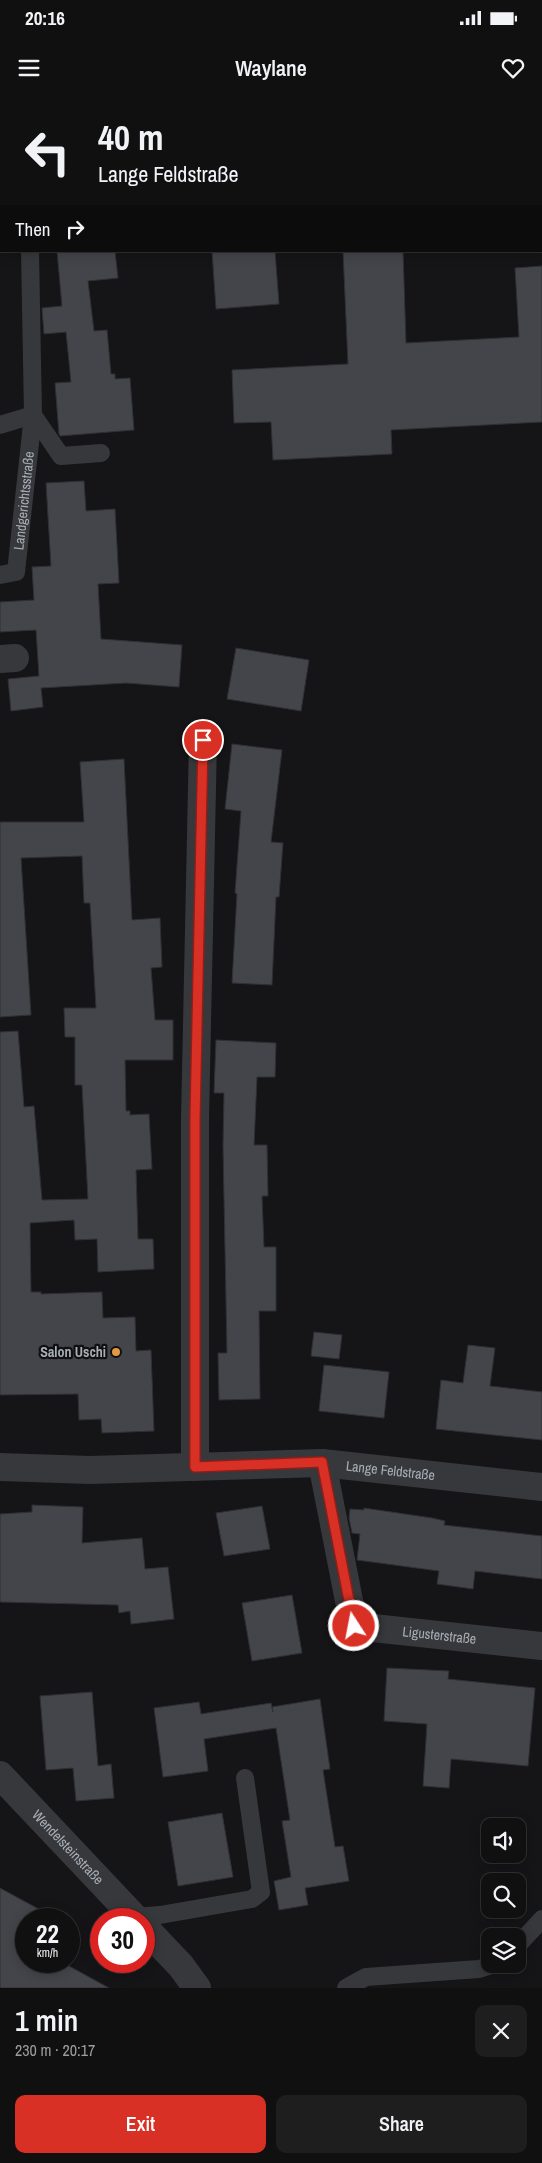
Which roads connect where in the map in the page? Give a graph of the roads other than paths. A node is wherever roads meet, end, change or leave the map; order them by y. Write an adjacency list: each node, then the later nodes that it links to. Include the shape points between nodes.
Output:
1 (30, 252): 2 (lane, Landgerichtsstraße)
2 (33, 415): 3 (lane); 4 (lane, Landgerichtsstraße, via 61,456); 5 (lane, Landgerichtsstraße, via 16,572)
3 (0, 425)
4 (101, 453)
5 (0, 575)
6 (203, 740): 9 (street, via 195,1119)
7 (322, 1462): 9 (street, Lange Feldstraße); 10 (street, Lange Feldstraße); 11 (street, Ligusterstraße, via 354,1626)
8 (0, 1467): 9 (street, Lange Feldstraße, via 90,1470)
9 (195, 1467)
10 (542, 1488)
11 (542, 1646)
12 (0, 1776): 14 (street, Wendelsteinstraße)
13 (245, 1778): 15 (lane, via 261,1892 252,1899)
14 (126, 1908)
15 (155, 1916)
16 (542, 1920): 17 (lane)
17 (526, 1937)
18 (155, 1939): 20 (street, Wendelsteinstraße)
19 (481, 1968): 21 (lane, via 366,1977)
20 (197, 1988)
21 (346, 1988)

